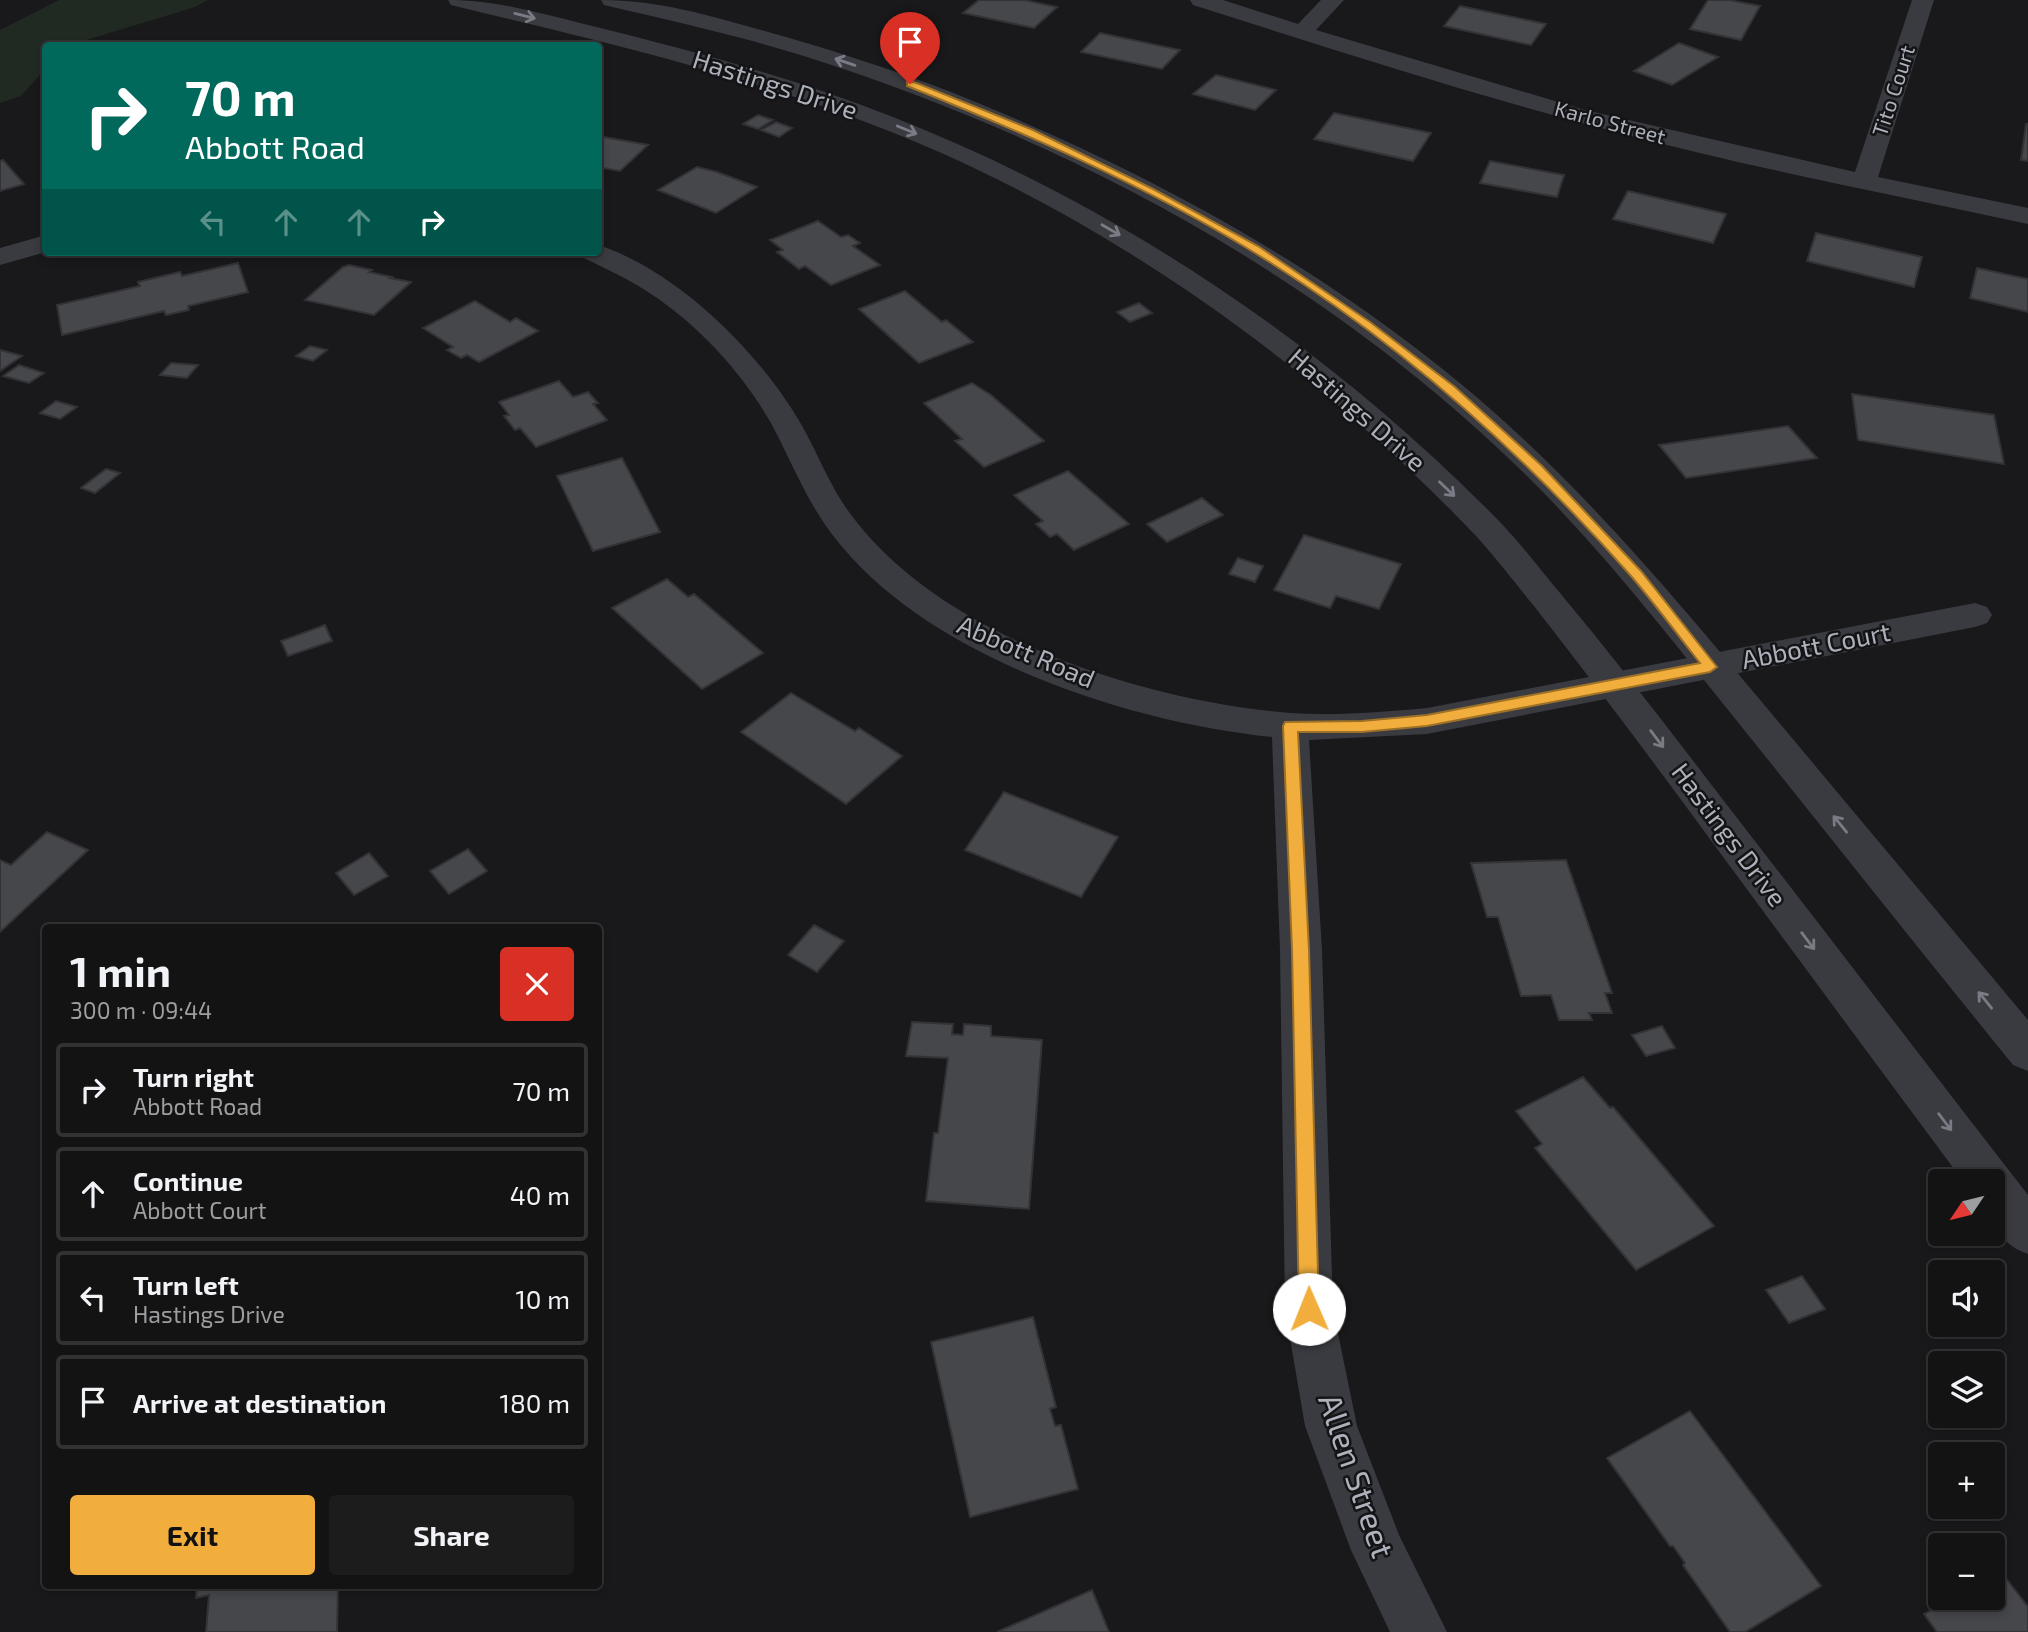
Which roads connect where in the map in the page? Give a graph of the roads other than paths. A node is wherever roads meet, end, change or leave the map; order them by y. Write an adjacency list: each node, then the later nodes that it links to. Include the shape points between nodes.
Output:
1 (458, 0): 14 (street, Hastings Drive, one-way to 14, via 799,88 954,150 1123,237 1258,326 1398,442 1491,532)
2 (612, 0): 13 (street, Hastings Drive, one-way to 2, via 1637,574 1538,468 1366,324 1255,248 1030,132 910,84 812,51)
3 (1201, 0): 6 (street, Karlo Street)
4 (1332, 0): 6 (street)
5 (1923, 0): 7 (street, Tito Court)
6 (1302, 32): 7 (street, Karlo Street, via 1629,129)
7 (1864, 182): 8 (street, Karlo Street)
8 (2028, 216)
9 (42, 244): 11 (street)
10 (601, 256): 15 (street, Abbott Road, via 695,313 747,369 786,422 845,530 888,575 930,609 1038,662 1122,692 1213,716)
11 (0, 257)
12 (1975, 615): 13 (street, Abbott Court)
13 (1710, 667): 14 (street, Abbott Court); 16 (street, Hastings Drive, one-way to 13)
14 (1616, 685): 15 (street, Abbott Road, via 1427,721 1362,727); 17 (street, Hastings Drive, one-way to 17)
15 (1290, 726): 20 (street, Allen Street, via 1301,950 1309,1309 1331,1426 1378,1550)
16 (2028, 1052)
17 (1981, 1169)
18 (2006, 1203): 19 (street)
19 (2028, 1232)
20 (1419, 1632)

